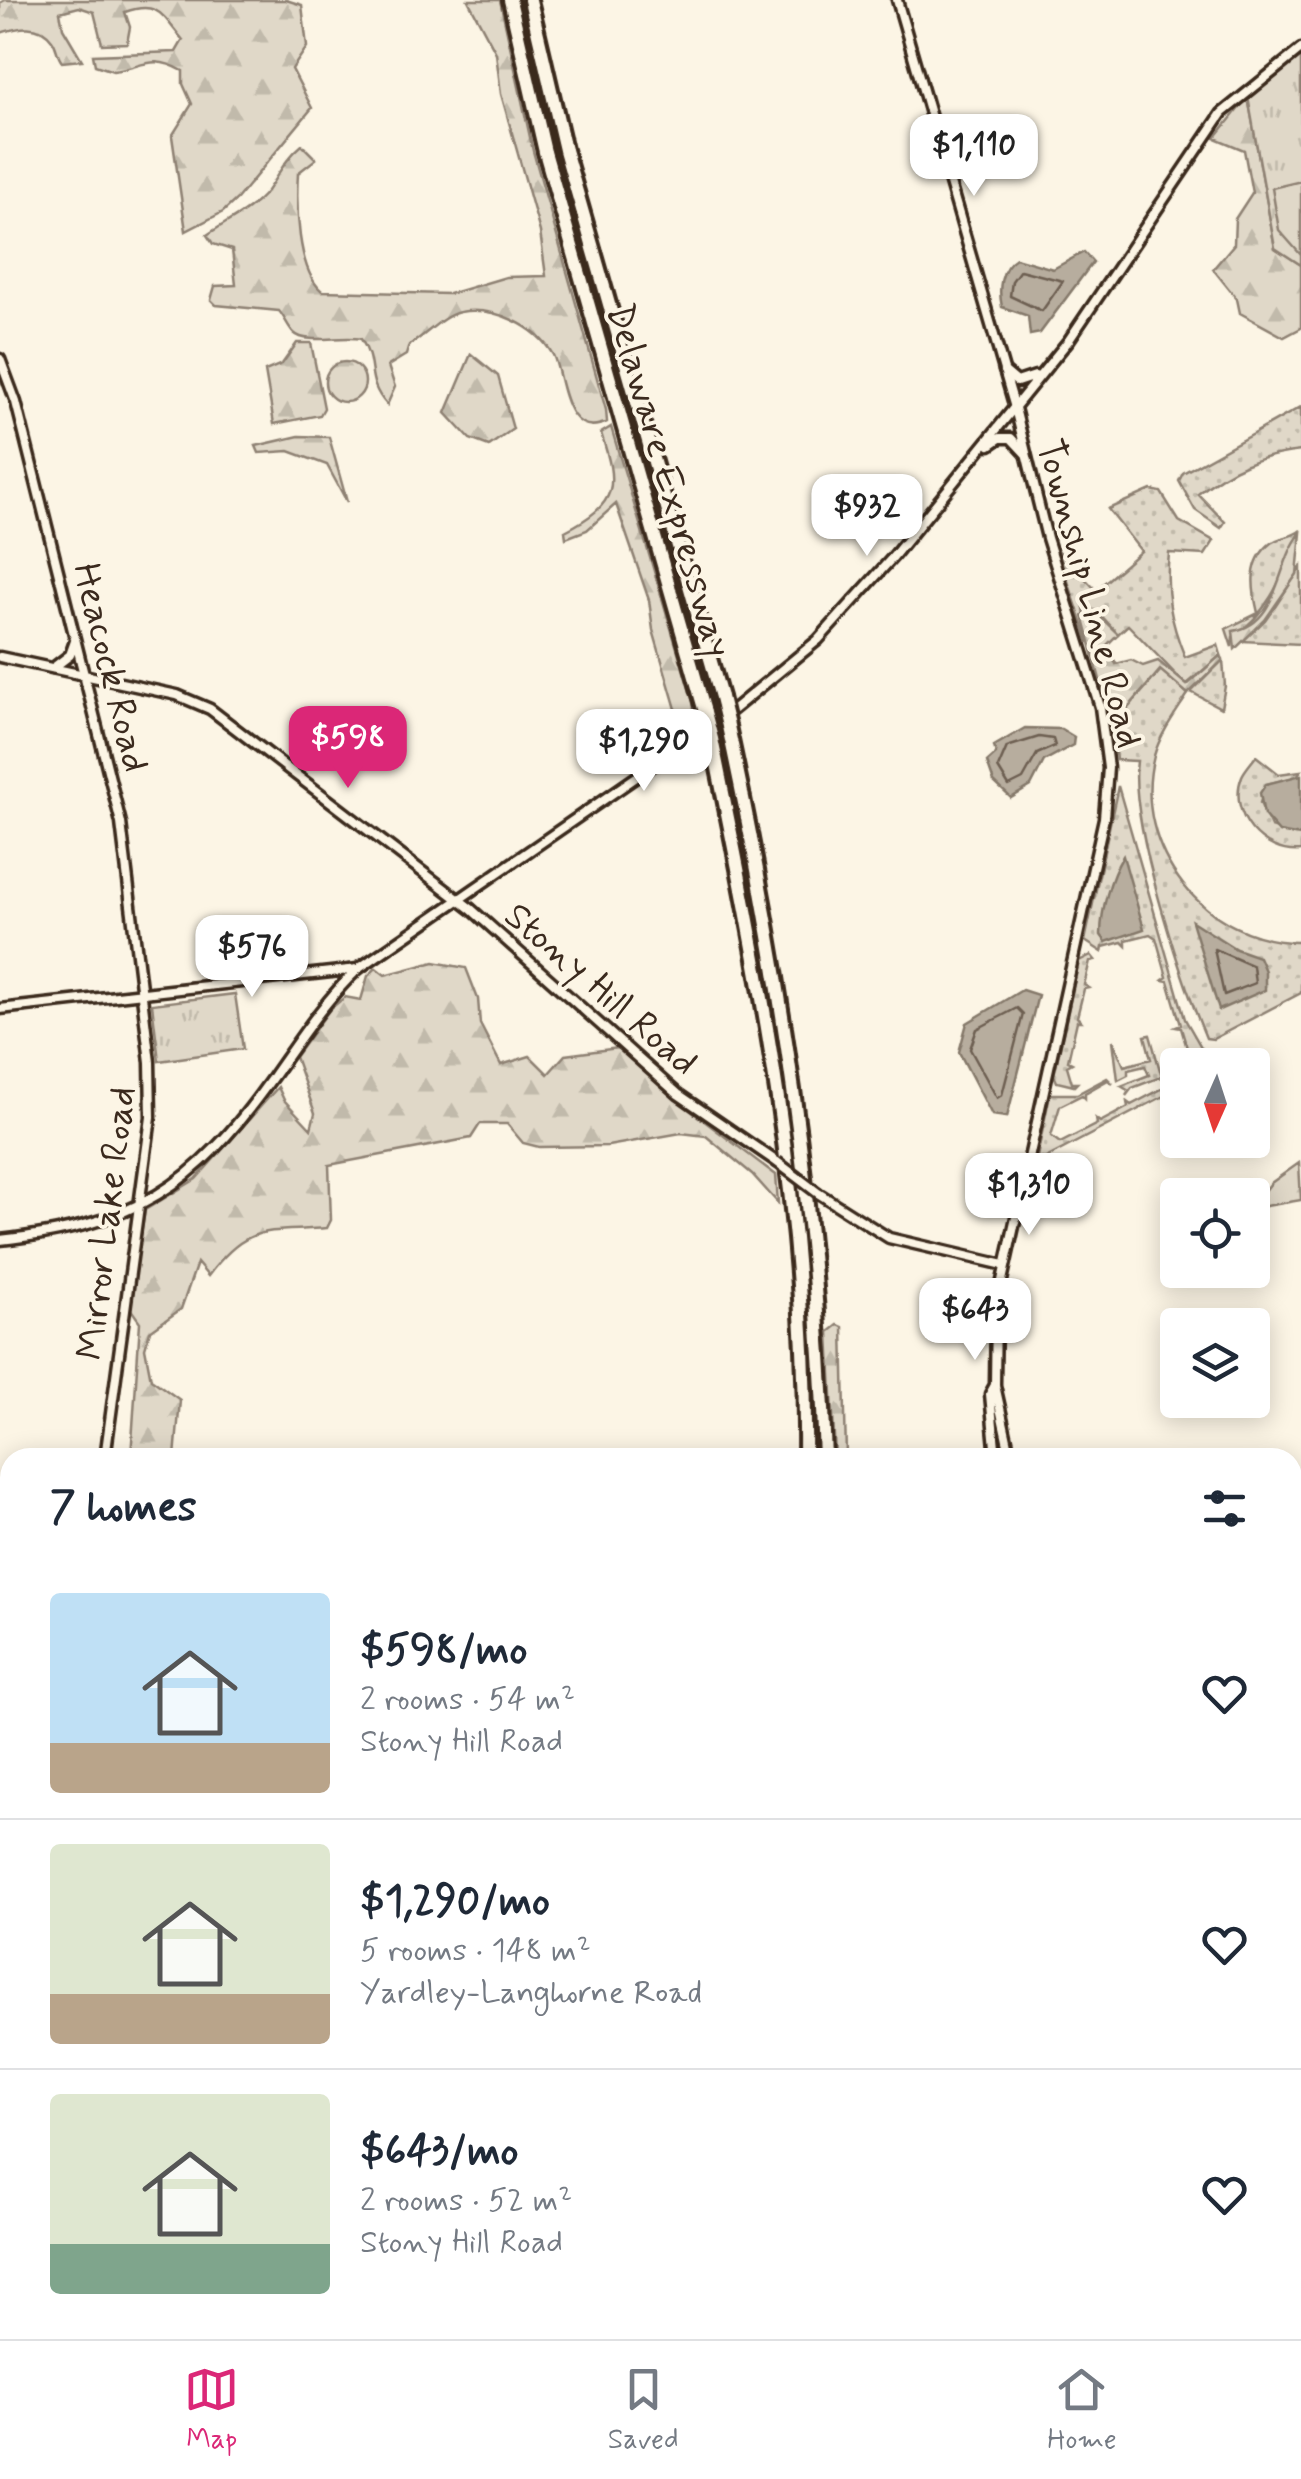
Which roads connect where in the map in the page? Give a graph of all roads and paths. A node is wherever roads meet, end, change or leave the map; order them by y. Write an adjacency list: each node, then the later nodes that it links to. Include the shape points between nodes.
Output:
1 (510, 0): 24 (highway, Delaware Expressway, bridge, via 565,225 712,739 762,996 792,1238)
2 (530, 0): 25 (highway, Delaware Expressway, bridge, via 565,150 722,697 774,949 817,1293)
3 (897, 0): 7 (street, Township Line Road)
4 (1301, 49): 6 (street, via 1222,113)
5 (0, 359): 11 (street, Heacock Road)
6 (1046, 368): 7 (street, via 1021,382); 8 (street)
7 (1004, 371): 8 (street, Township Line Road)
8 (1014, 408): 9 (street, Township Line Road); 10 (street)
9 (1025, 453): 10 (street, via 1005,437); 21 (street, Township Line Road, via 1100,707 1108,770 1104,818)
10 (978, 454): 15 (street, via 801,656)
11 (76, 636): 13 (street, via 70,655); 14 (street, Heacock Road)
12 (0, 657): 13 (street, Stony Hill Road)
13 (53, 668): 14 (street, Stony Hill Road)
14 (84, 674): 15 (street, Stony Hill Road, via 210,709); 17 (street, Heacock Road, via 121,822)
15 (460, 901): 16 (street); 21 (street, Stony Hill Road, bridge, via 656,1075 818,1192 889,1238)
16 (358, 968): 17 (street); 19 (street, via 224,1141)
17 (142, 994): 18 (street); 19 (street, Mirror Lake Road, via 152,1103)
18 (0, 1010)
19 (136, 1208): 20 (street, via 76,1230); 23 (street, Mirror Lake Road)
20 (0, 1240)
21 (1004, 1265): 22 (street, via 994,1330)
22 (995, 1385): 26 (street, via 990,1394); 27 (street)
23 (105, 1448)
24 (802, 1448)
25 (825, 1448)
26 (995, 1448)
27 (1009, 1448)

